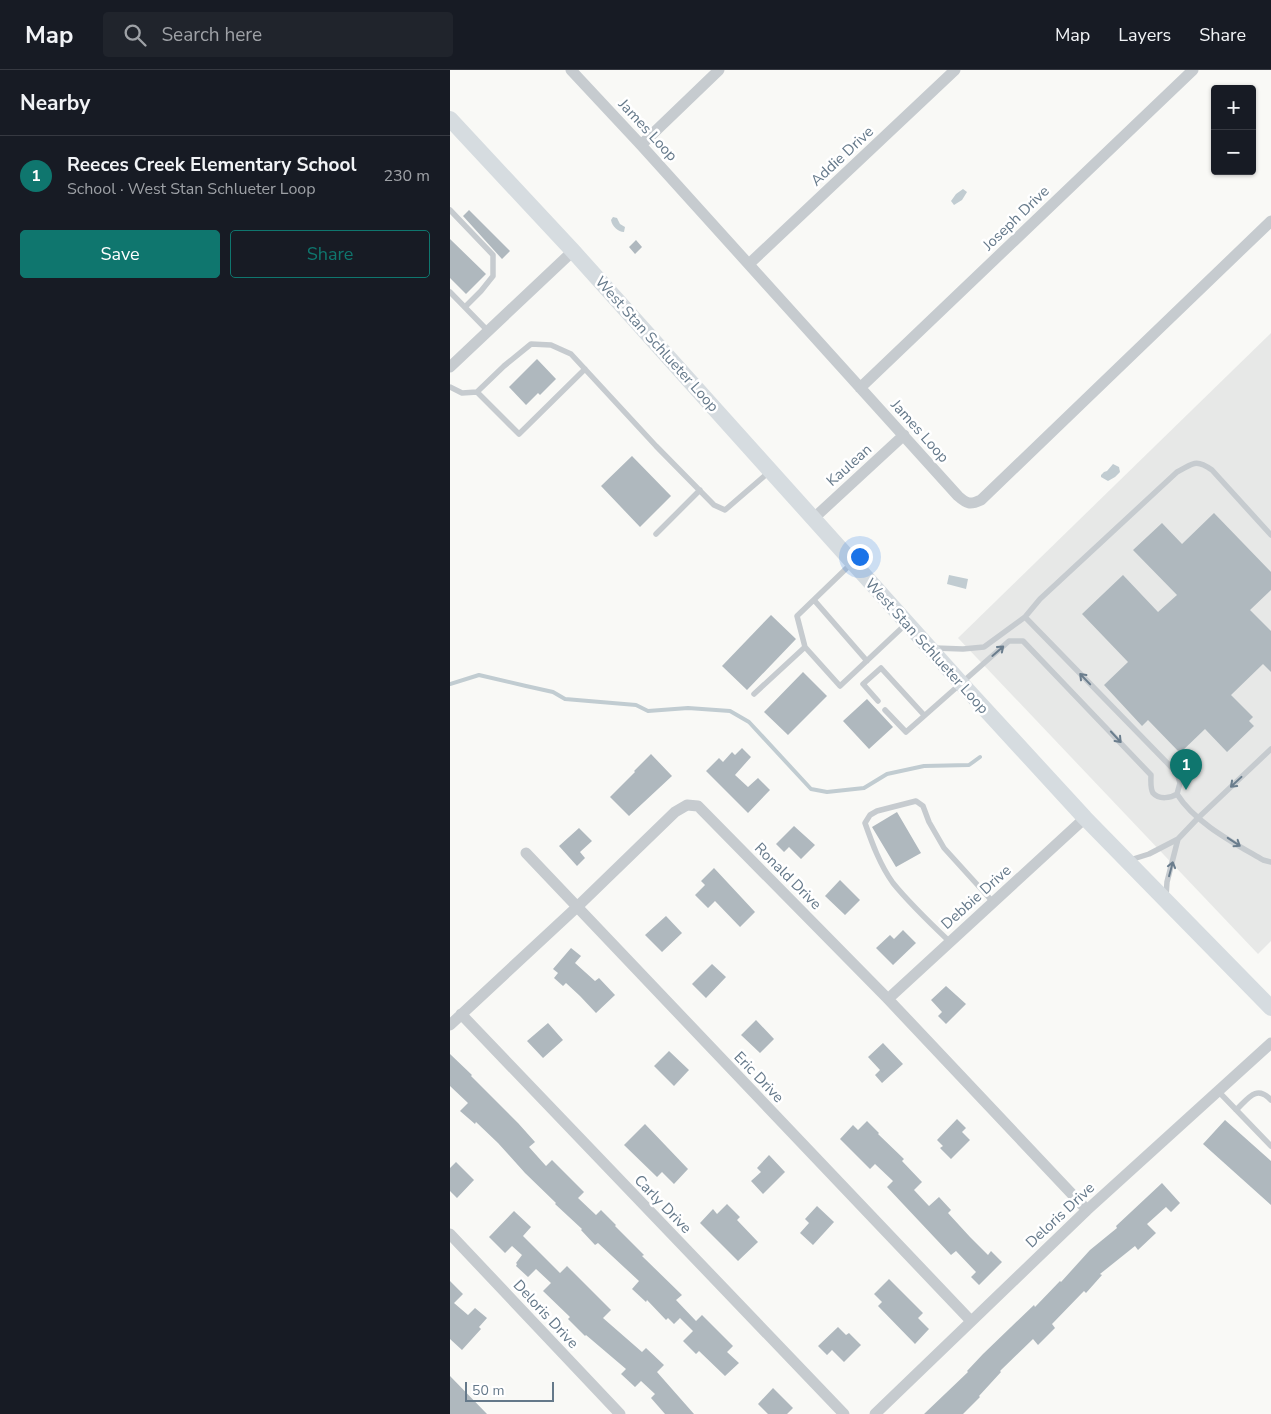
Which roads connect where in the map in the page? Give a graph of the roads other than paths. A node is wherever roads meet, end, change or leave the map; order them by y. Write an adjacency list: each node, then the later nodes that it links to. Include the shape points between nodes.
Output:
1 (571, 70): 6 (street, James Loop)
2 (718, 70): 6 (street)
3 (955, 70): 10 (street, Addie Drive)
4 (1193, 70): 17 (street, Joseph Drive)
5 (450, 119): 9 (main road, West Stan Schlueter Loop)
6 (641, 145): 10 (street, James Loop)
7 (450, 210): 12 (lane, via 493,255 493,276)
8 (1271, 222): 19 (street, James Loop, via 981,500 966,503)
9 (573, 251): 13 (street); 20 (main road, West Stan Schlueter Loop)
10 (749, 264): 17 (street, James Loop)
11 (450, 292): 12 (lane)
12 (464, 307): 13 (lane)
13 (488, 331): 14 (street)
14 (450, 367)
15 (585, 369): 18 (lane, via 571,354 551,345 532,344); 18 (lane, via 519,434); 21 (lane)
16 (450, 387): 18 (lane, via 462,393)
17 (860, 388): 19 (street, James Loop)
18 (477, 392)
19 (904, 436): 22 (street, Kaulean)
20 (771, 470): 21 (lane, via 725,510 714,505); 22 (main road, West Stan Schlueter Loop)
21 (700, 490): 23 (lane)
22 (814, 518): 25 (main road, West Stan Schlueter Loop)
23 (656, 534)
24 (1271, 535): 27 (lane, via 1212,470 1196,462 1176,472 1040,599)
25 (852, 563): 26 (lane); 28 (main road, West Stan Schlueter Loop)
26 (814, 600): 29 (lane, via 797,616); 31 (lane)
27 (1026, 617): 30 (lane, via 984,646); 38 (lane, one-way to 27, via 1180,783 1176,773)
28 (907, 623): 30 (main road, West Stan Schlueter Loop); 31 (lane)
29 (804, 646): 31 (lane, via 840,686); 33 (lane)
30 (930, 648): 32 (main road, West Stan Schlueter Loop)
31 (867, 661)
32 (961, 683): 36 (lane); 38 (lane, one-way to 38, via 1009,641 1023,641 1151,775 1153,793 1165,798); 39 (main road, West Stan Schlueter Loop)
33 (754, 694)
34 (878, 701): 36 (lane, via 863,684 880,668)
35 (885, 710): 36 (lane, via 906,732)
36 (924, 715)
37 (1271, 749): 40 (lane, one-way to 40)
38 (1177, 794): 40 (lane)
39 (1085, 818): 43 (main road, West Stan Schlueter Loop); 46 (street, Debbie Drive)
40 (1198, 818): 41 (lane); 44 (lane, one-way to 44)
41 (1178, 840): 43 (lane); 45 (lane, one-way to 41)
42 (526, 852): 47 (street, Eric Drive)
43 (1127, 861): 45 (main road, West Stan Schlueter Loop)
44 (1271, 862)
45 (1166, 899): 50 (main road, West Stan Schlueter Loop)
46 (993, 902): 48 (street, Debbie Drive); 48 (lane, via 944,848 923,806 916,801 870,815 865,823 873,848 892,881)
47 (576, 907): 49 (street, Ronald Drive, via 675,812 687,805 698,806); 51 (street, Ronald Drive); 60 (street, Eric Drive)
48 (950, 942): 49 (street, Debbie Drive)
49 (888, 999): 58 (street, Ronald Drive)
50 (1271, 1008)
51 (461, 1014): 52 (street, Ronald Drive); 62 (street, Carly Drive)
52 (450, 1025)
53 (1271, 1043): 54 (street, Deloris Drive)
54 (1218, 1091): 56 (lane); 58 (street, Deloris Drive)
55 (1271, 1100): 56 (lane, via 1259,1092)
56 (1236, 1110): 57 (lane)
57 (1271, 1146)
58 (1087, 1210): 60 (street, Deloris Drive)
59 (450, 1234): 61 (street, Deloris Drive)
60 (971, 1320): 63 (street, Deloris Drive)
61 (620, 1414)
62 (844, 1414)
63 (875, 1414)

